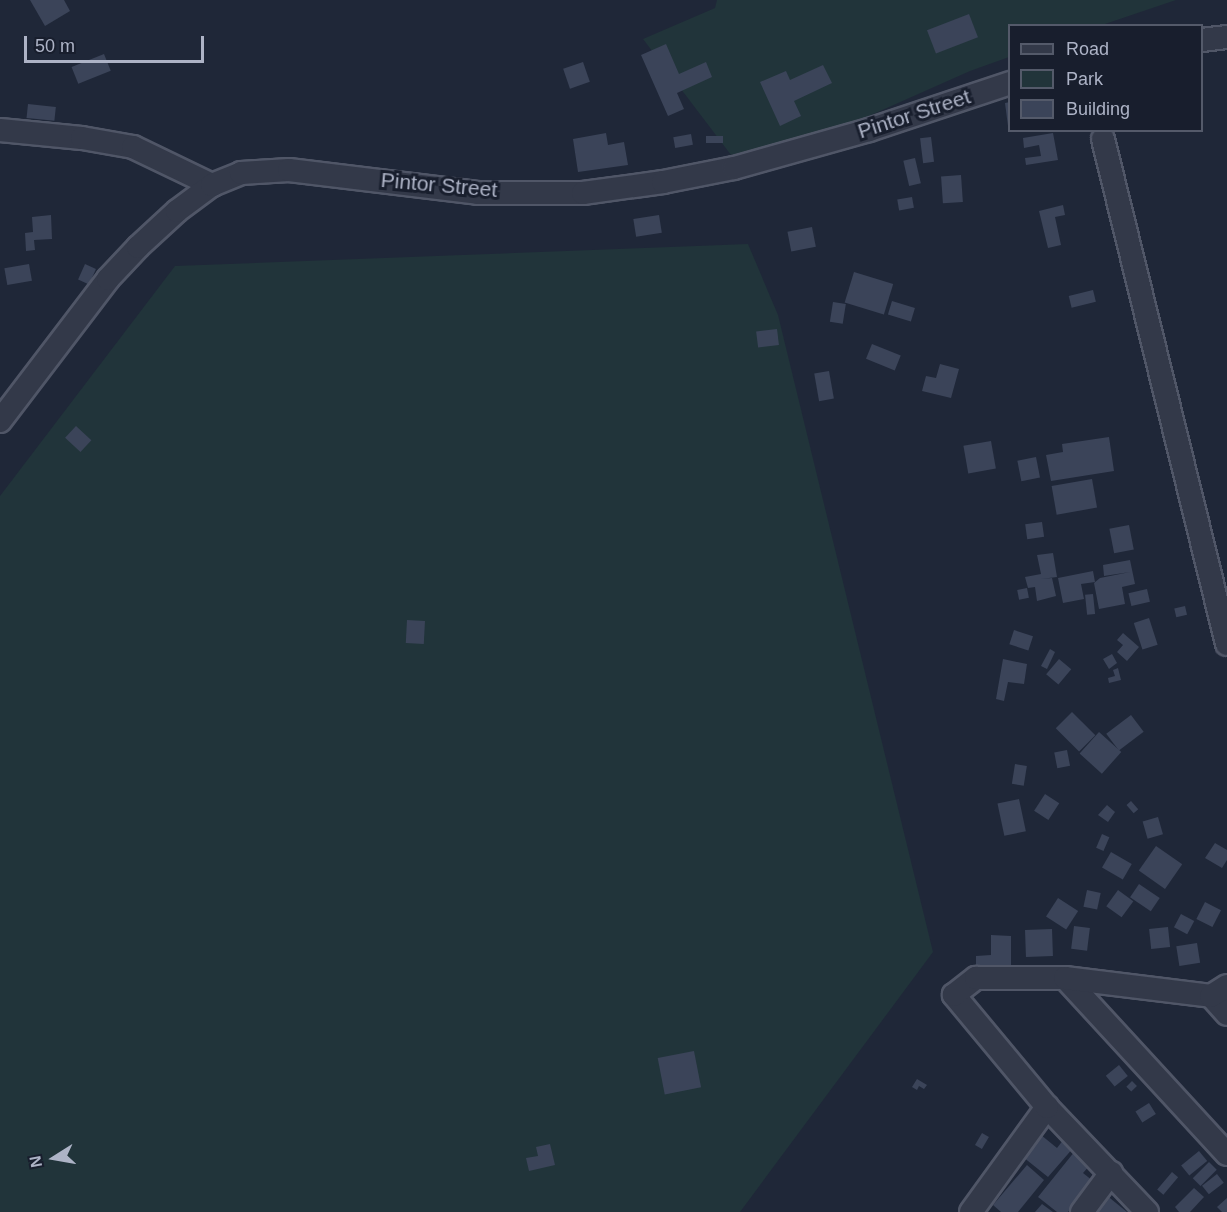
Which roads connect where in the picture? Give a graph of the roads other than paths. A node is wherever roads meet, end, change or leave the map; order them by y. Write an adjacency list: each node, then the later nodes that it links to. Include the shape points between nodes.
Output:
1 (1227, 37): 2 (street)
2 (1203, 40)
3 (1008, 84): 6 (street, Pintor Street, via 869,130 734,168 594,191 478,193 289,170 241,172)
4 (0, 130): 6 (street, via 133,147)
5 (1104, 139): 8 (street)
6 (212, 185): 7 (street, Pintor Street, via 177,211 108,279)
7 (0, 422)
8 (1219, 580): 9 (street)
9 (1227, 644)
10 (1065, 978): 11 (street); 13 (street, via 976,978 954,995); 14 (street)
11 (1219, 991): 12 (street)
12 (1227, 1014)
13 (1047, 1107): 15 (street); 16 (street)
14 (1227, 1154)
15 (1111, 1173): 17 (street); 18 (street)
16 (971, 1212)
17 (1082, 1212)
18 (1147, 1212)

